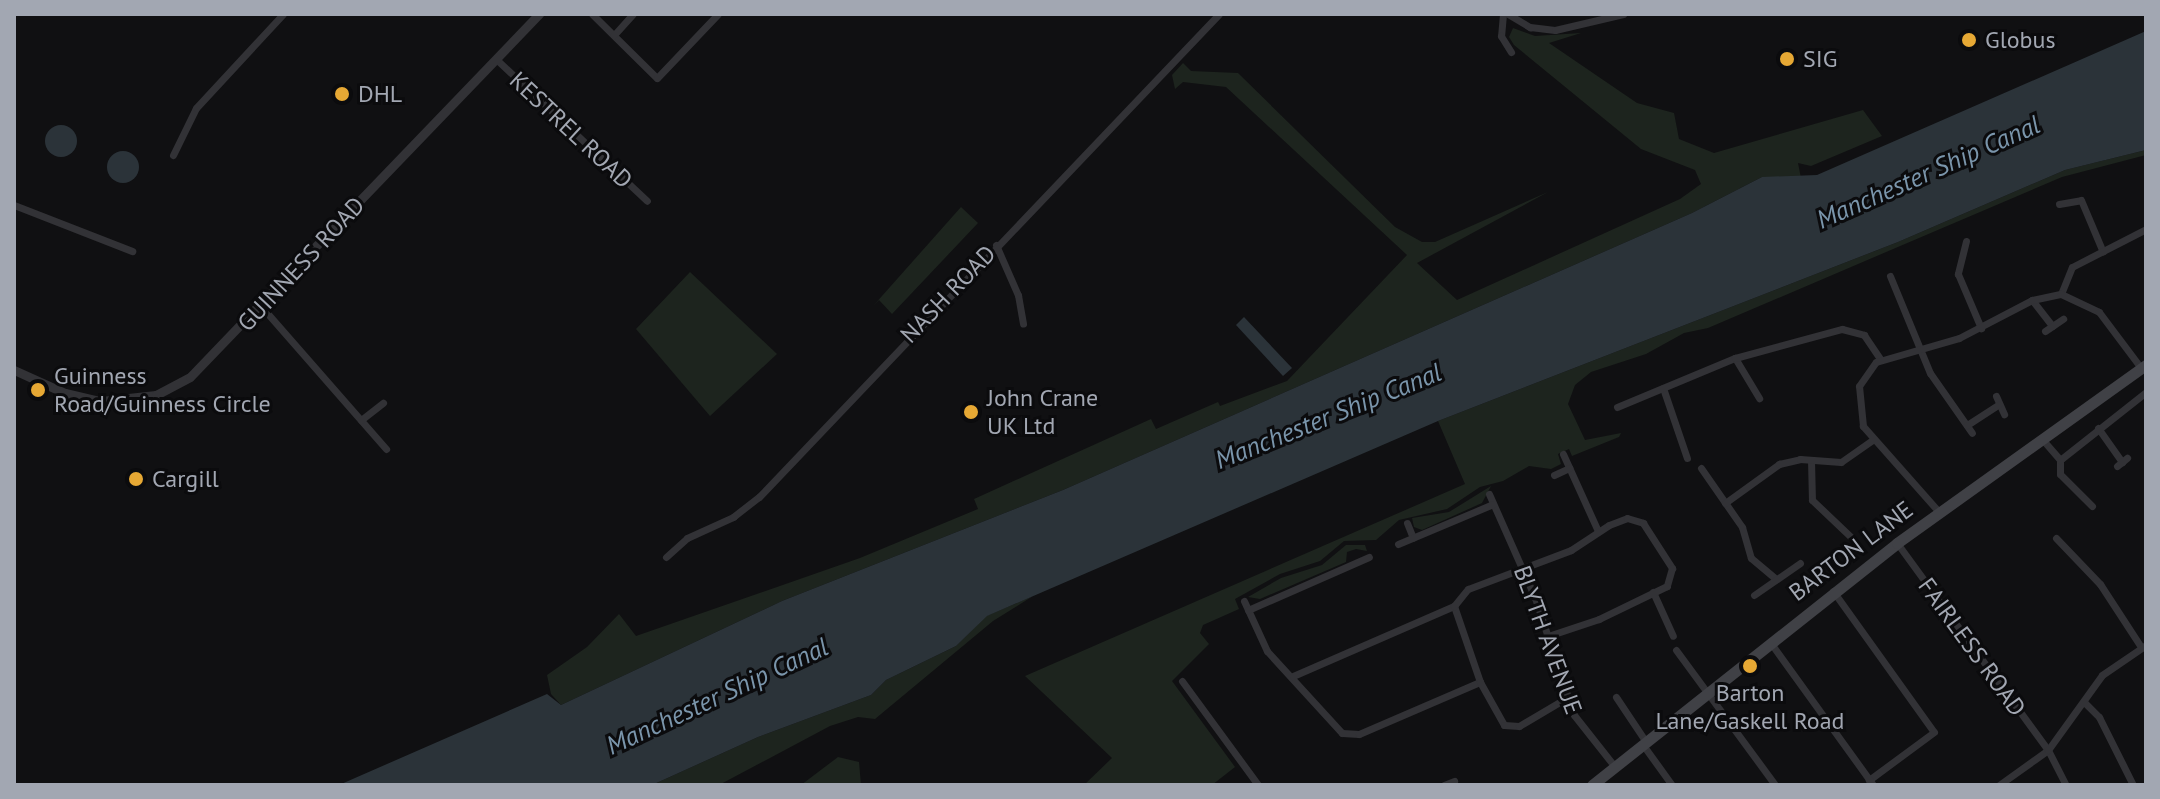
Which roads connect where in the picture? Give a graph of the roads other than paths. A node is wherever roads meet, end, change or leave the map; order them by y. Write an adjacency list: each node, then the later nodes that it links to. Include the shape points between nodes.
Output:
1 (283, 14): 12 (street, via 196,108)
2 (539, 14): 11 (street, GUINNESS ROAD)
3 (592, 14): 9 (street)
4 (633, 14): 9 (street)
5 (718, 14): 9 (street, via 657,78)
6 (1219, 14): 18 (street, NASH ROAD)
7 (1506, 14): 8 (street, via 1530,27 1555,30); 10 (street, via 1501,36)
8 (1623, 14)
9 (614, 35)
10 (1511, 52)
11 (496, 59): 13 (street, KESTREL ROAD); 24 (street, GUINNESS ROAD)
12 (173, 155)
13 (647, 201)
14 (2059, 204): 20 (street, via 2081,200)
15 (14, 205): 19 (street)
16 (2146, 229): 20 (street)
17 (1966, 241): 27 (street, via 1958,274)
18 (996, 245): 26 (street, via 1018,295); 75 (street, NASH ROAD, via 751,504 687,538)
19 (132, 251)
20 (2103, 252): 22 (street, via 2068,272)
21 (1890, 276): 28 (street)
22 (2061, 294): 23 (street); 31 (street, via 2099,312)
23 (2032, 300): 25 (street, via 2048,329); 27 (street)
24 (261, 306): 32 (street, GUINNESS ROAD, via 190,377 147,397 84,398); 45 (street)
25 (2063, 319)
26 (1023, 324)
27 (1981, 328): 28 (street)
28 (1920, 349): 30 (street); 42 (street, via 1936,385 1969,429)
29 (1735, 358): 30 (street, via 1842,329 1864,335); 33 (street); 34 (street)
30 (1880, 359): 49 (street, via 1865,371 1857,393 1860,418)
31 (2144, 367): 48 (main road, BARTON LANE)
32 (14, 370)
33 (1663, 388): 40 (street); 50 (street)
34 (1749, 388): 36 (street); 39 (street)
35 (1626, 392): 40 (street)
36 (1743, 395)
37 (1996, 396): 42 (street)
38 (2144, 396): 46 (street)
39 (1759, 398)
40 (1630, 402): 43 (street)
41 (383, 403): 45 (street)
42 (1998, 405): 44 (street)
43 (1617, 407)
44 (2004, 414)
45 (361, 420): 51 (street)
46 (2098, 428): 55 (street); 56 (street)
47 (1692, 439): 50 (street)
48 (2042, 439): 55 (street); 66 (main road, BARTON LANE)
49 (1873, 440): 54 (street, via 1841,462); 66 (street)
50 (1681, 444): 53 (street)
51 (386, 449)
52 (1563, 454): 57 (street)
53 (1687, 458)
54 (1811, 460): 64 (street, via 1779,464); 69 (street, via 1812,500 1847,523)
55 (2060, 460): 62 (street, via 2060,474 2090,503)
56 (2122, 462)
57 (1569, 468): 59 (street); 68 (street)
58 (1701, 468): 60 (street)
59 (1554, 475)
60 (1711, 483): 61 (street); 64 (street)
61 (1702, 489)
62 (2096, 492)
63 (1489, 494): 65 (street, BLYTH AVENUE)
64 (1725, 503): 80 (street, via 1742,527 1751,558)
65 (1493, 504): 70 (street); 79 (street, BLYTH AVENUE)
66 (1939, 512): 72 (main road, BARTON LANE)
67 (1407, 523): 70 (street)
68 (1598, 531): 79 (street, via 1580,545); 82 (street, via 1627,518 1643,523 1672,568 1670,582)
69 (1851, 537)
70 (1413, 538): 73 (street)
71 (2056, 538): 90 (street, via 2100,584)
72 (1897, 543): 81 (main road, BARTON LANE); 100 (street, FAIRLESS ROAD)
73 (1398, 544)
74 (1352, 552): 77 (street)
75 (666, 557)
76 (1369, 557): 77 (street)
77 (1356, 562): 86 (street)
78 (1800, 563): 80 (street)
79 (1523, 569): 85 (street, via 1468,589); 88 (street, BLYTH AVENUE)
80 (1776, 579): 83 (street)
81 (1833, 591): 89 (main road, BARTON LANE); 103 (street, via 1934,732)
82 (1653, 592): 87 (street); 88 (street)
83 (1754, 595)
84 (1244, 601): 86 (street)
85 (1454, 606): 92 (street); 94 (street)
86 (1248, 610): 92 (street, via 1267,651)
87 (1673, 636)
88 (1545, 637): 96 (street, BLYTH AVENUE)
89 (1770, 642): 95 (main road, BARTON LANE); 103 (street)
90 (2144, 646): 98 (street, via 2102,675)
91 (1676, 650): 95 (street)
92 (1293, 676): 94 (street, via 1336,729 1354,735)
93 (1182, 681): 104 (street)
94 (1480, 682): 96 (street, via 1496,716 1509,727 1524,724)
95 (1708, 693): 99 (main road, BARTON LANE); 108 (street)
96 (1568, 697): 101 (street, BLYTH AVENUE, via 1581,728)
97 (1616, 697): 99 (street)
98 (2085, 703): 100 (street); 111 (street, via 2099,717)
99 (1645, 743): 101 (main road, BARTON LANE); 107 (street)
100 (2048, 750): 109 (street); 110 (street, FAIRLESS ROAD)
101 (1615, 767): 106 (main road, BARTON LANE)
102 (1454, 781): 105 (street)
103 (1871, 782)
104 (1258, 785)
105 (1444, 785)
106 (1592, 785)
107 (1672, 785)
108 (1775, 785)
109 (1999, 785)
110 (2066, 785)
111 (2133, 785)

